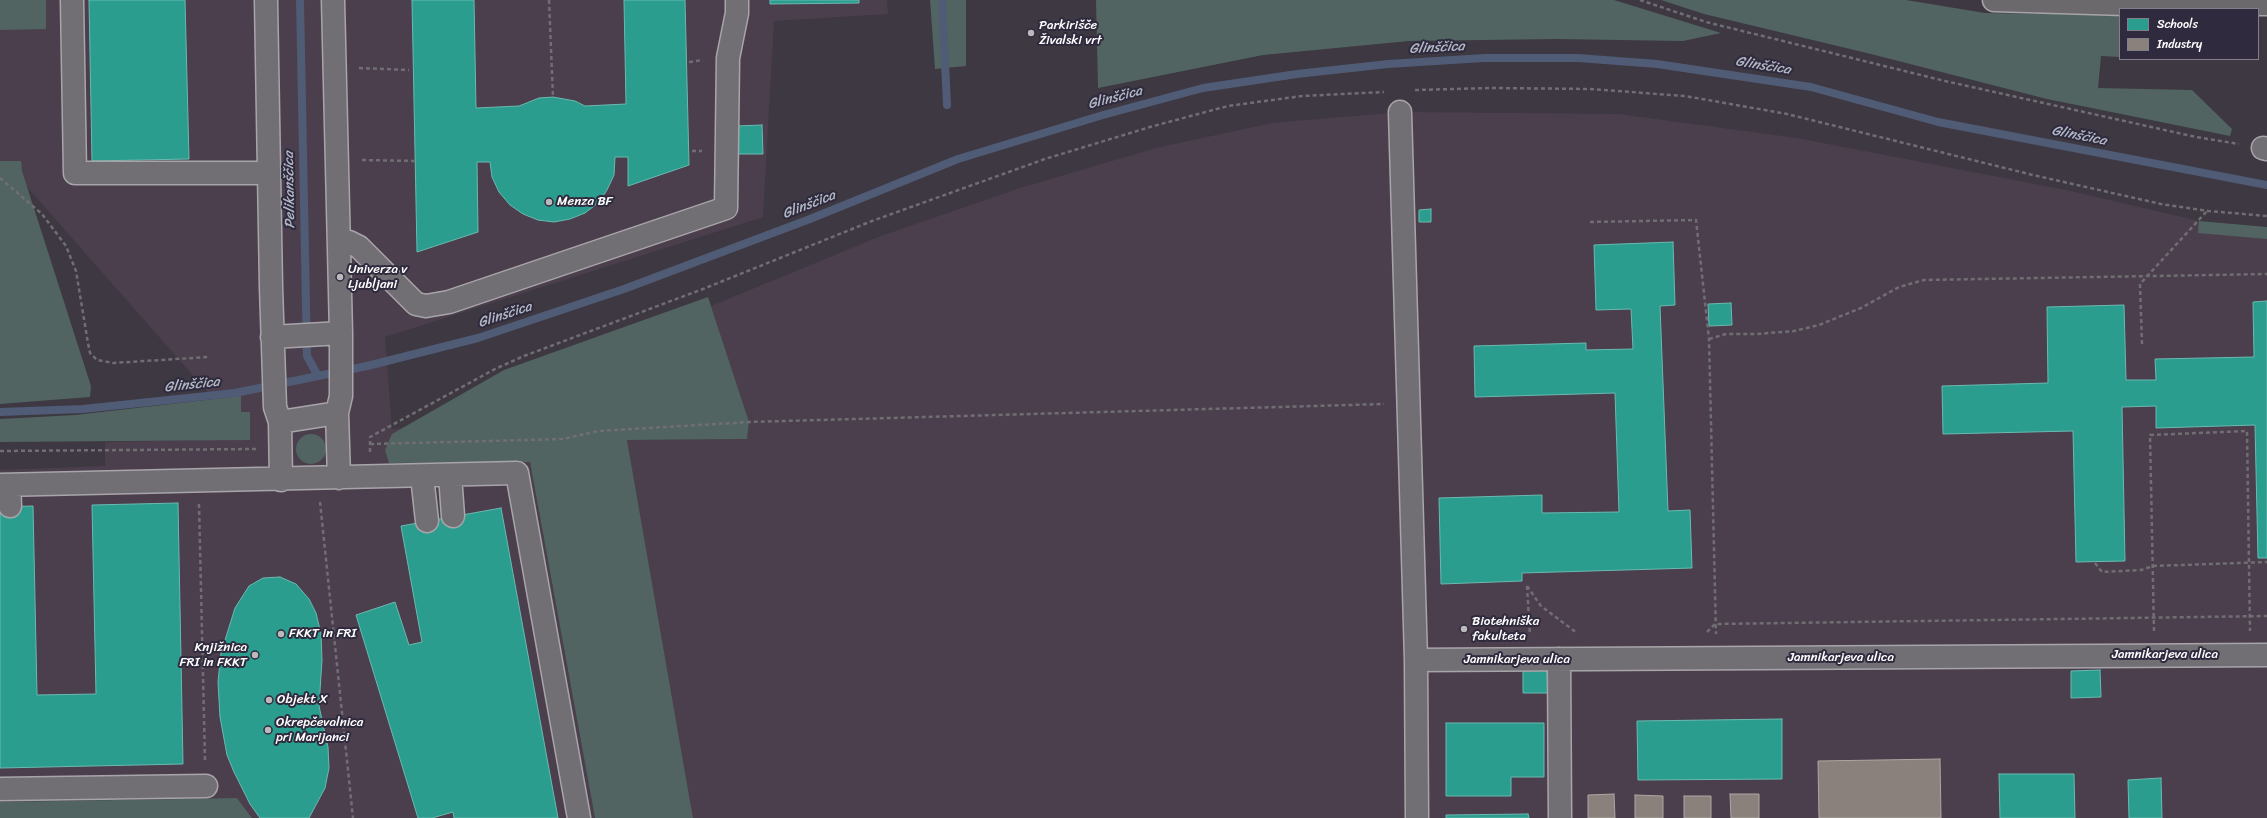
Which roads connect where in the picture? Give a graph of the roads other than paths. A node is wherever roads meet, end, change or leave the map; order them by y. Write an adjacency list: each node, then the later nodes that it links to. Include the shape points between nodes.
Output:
1 (72, 0): 8 (street, via 75,173)
2 (266, 0): 8 (street)
3 (333, 0): 9 (street)
4 (737, 0): 9 (street, via 728,58 726,208 449,302 426,306 416,304 359,247)
5 (1994, 0): 6 (main road, via 2125,4)
6 (2267, 4)
7 (1400, 112): 23 (street)
8 (269, 173): 11 (street)
9 (339, 241): 10 (street)
10 (341, 333): 11 (street); 12 (street, via 340,396)
11 (272, 337): 13 (street, via 275,407)
12 (337, 413): 13 (street); 16 (street)
13 (280, 438): 17 (street)
14 (450, 475): 15 (street); 20 (street); 27 (street, via 517,473)
15 (422, 476): 16 (street); 21 (street)
16 (339, 478): 17 (street)
17 (280, 480): 18 (street)
18 (4, 485): 19 (street)
19 (10, 506)
20 (453, 516)
21 (427, 521)
22 (2259, 655): 24 (street, Jamnikarjeva ulica)
23 (1416, 660): 24 (street, Jamnikarjeva ulica); 28 (street)
24 (1559, 660): 29 (street)
25 (206, 786): 26 (street)
26 (0, 789)
27 (579, 818)
28 (1416, 818)
29 (1560, 818)

